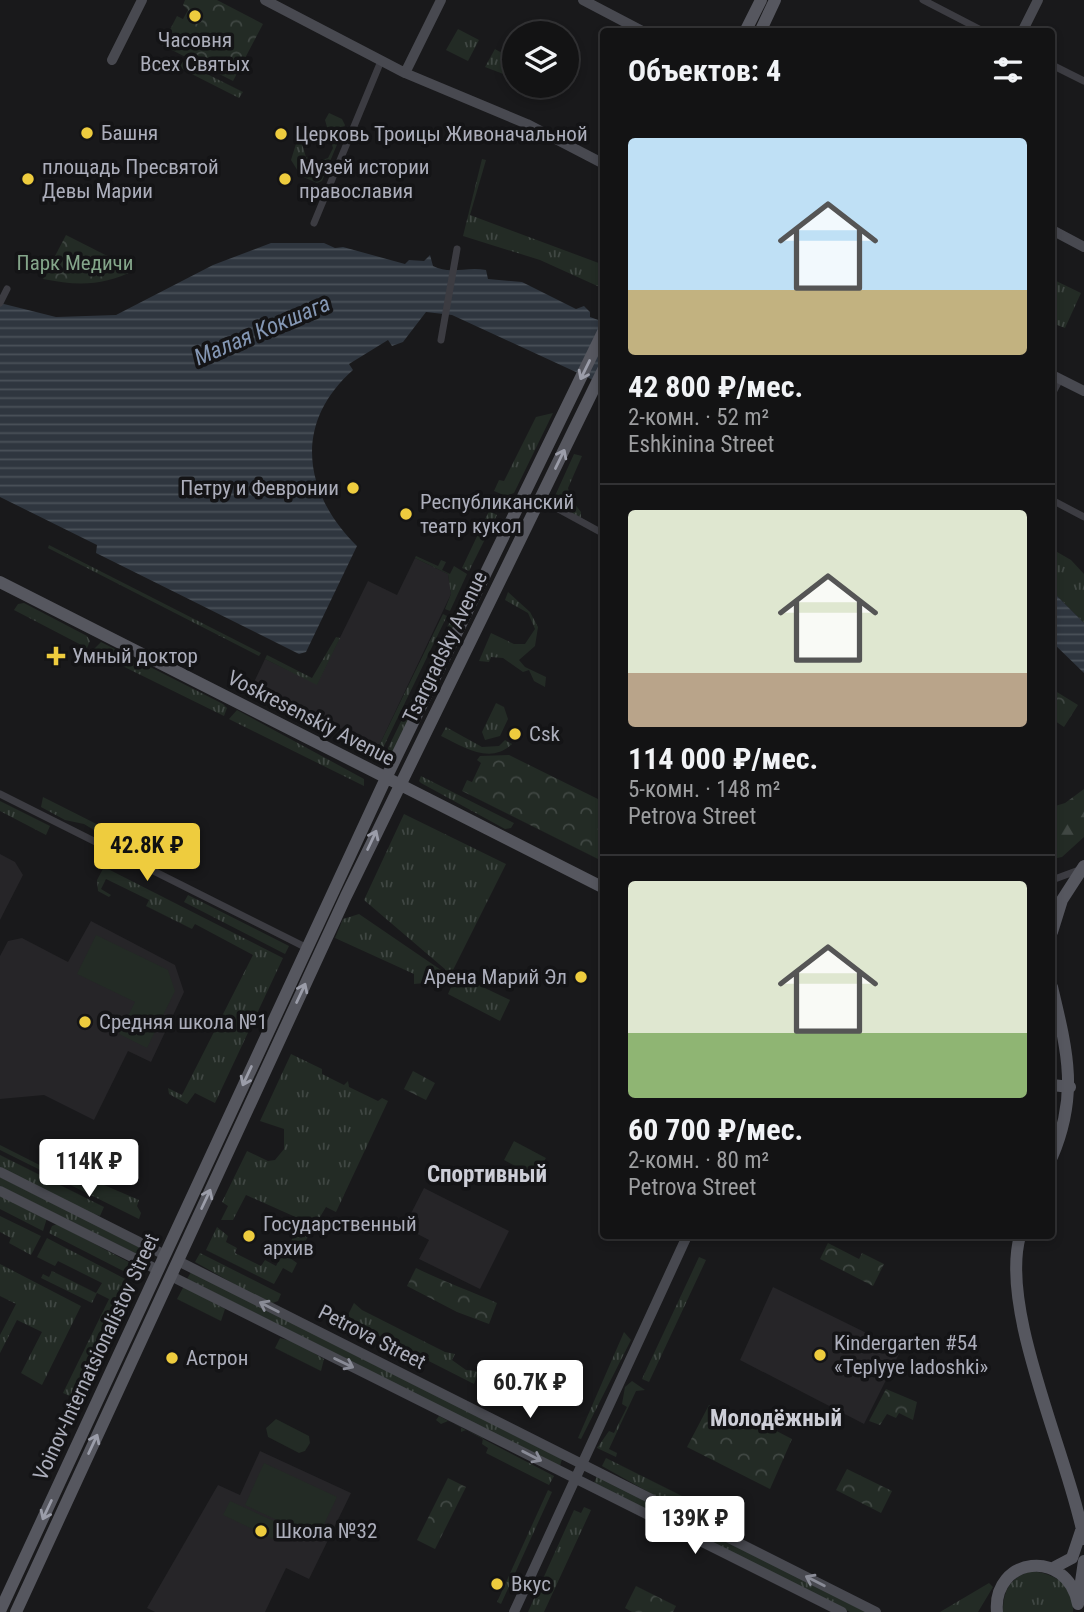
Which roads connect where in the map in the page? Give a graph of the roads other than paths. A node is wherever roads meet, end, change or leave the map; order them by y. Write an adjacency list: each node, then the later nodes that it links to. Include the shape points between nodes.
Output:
1 (142, 0): 14 (main road)
2 (265, 0): 15 (main road)
3 (441, 0): 17 (main road)
4 (583, 0): 9 (main road)
5 (761, 0): 10 (main road)
6 (775, 0): 11 (main road)
7 (923, 0): 12 (street)
8 (1038, 0): 13 (main road)
9 (636, 28)
10 (747, 28)
11 (762, 28)
12 (977, 28)
13 (1024, 28)
14 (112, 60)
15 (381, 61): 17 (main road); 20 (street)
16 (1055, 66): 18 (street)
17 (405, 74): 19 (main road, via 527,124)
18 (1084, 81)
19 (600, 162)
20 (314, 223)
21 (1055, 232): 22 (main road)
22 (1084, 247)
23 (457, 249): 27 (street)
24 (7, 289): 25 (street)
25 (0, 303)
26 (600, 338): 36 (main road, Tsargradsky Avenue, one-way to 36)
27 (441, 340)
28 (600, 376): 31 (main road, Tsargradsky Avenue, one-way to 28)
29 (1056, 377): 30 (main road)
30 (1084, 391)
31 (540, 499): 34 (street); 37 (main road, Tsargradsky Avenue)
32 (1055, 502): 33 (street)
33 (1084, 517)
34 (600, 532)
35 (0, 582): 36 (main road, Voskresenskiy Avenue)
36 (386, 778): 37 (main road, Voskresenskiy Avenue); 42 (main road, Tsargradsky Avenue)
37 (399, 784): 41 (main road, Voskresenskiy Avenue); 43 (main road, Tsargradsky Avenue, one-way to 37)
38 (0, 794): 45 (street)
39 (1082, 868): 40 (street); 44 (main road, via 1062,900)
40 (1055, 879)
41 (600, 886)
42 (333, 890): 45 (main road, Voinov-Internatsionalistov Street)
43 (346, 896): 55 (main road, Voinov-Internatsionalistov Street, one-way to 43)
44 (1055, 922)
45 (307, 948): 54 (main road, Voinov-Internatsionalistov Street, one-way to 54)
46 (1055, 1000): 48 (main road)
47 (1055, 1085): 48 (main road)
48 (1070, 1087): 49 (main road)
49 (1055, 1147)
50 (0, 1172): 54 (main road, Petrova Street)
51 (0, 1191): 56 (main road, Petrova Street)
52 (686, 1239): 58 (main road)
53 (1020, 1239): 60 (main road, via 1015,1278 1023,1322)
54 (165, 1255): 55 (main road, Petrova Street); 56 (main road, Voinov-Internatsionalistov Street)
55 (178, 1261): 57 (main road, Voinov-Internatsionalistov Street); 58 (main road, Petrova Street, one-way to 55)
56 (158, 1270): 57 (main road, Petrova Street); 64 (main road, Voinov-Internatsionalistov Street, one-way to 64)
57 (171, 1276): 59 (main road, Petrova Street, one-way to 59); 66 (main road, Voinov-Internatsionalistov Street, one-way to 57)
58 (581, 1464): 59 (main road); 69 (main road, Petrova Street, one-way to 58)
59 (575, 1478): 67 (main road); 68 (main road, Petrova Street)
60 (1083, 1533): 62 (main road, via 1072,1558)
61 (1084, 1561): 63 (main road)
62 (1053, 1568): 63 (main road, via 1070,1582); 65 (main road, via 1032,1566 1011,1575 999,1594)
63 (1077, 1608)
64 (0, 1611)
65 (996, 1611)
66 (16, 1612)
67 (514, 1612)
68 (842, 1612)
69 (876, 1612)

